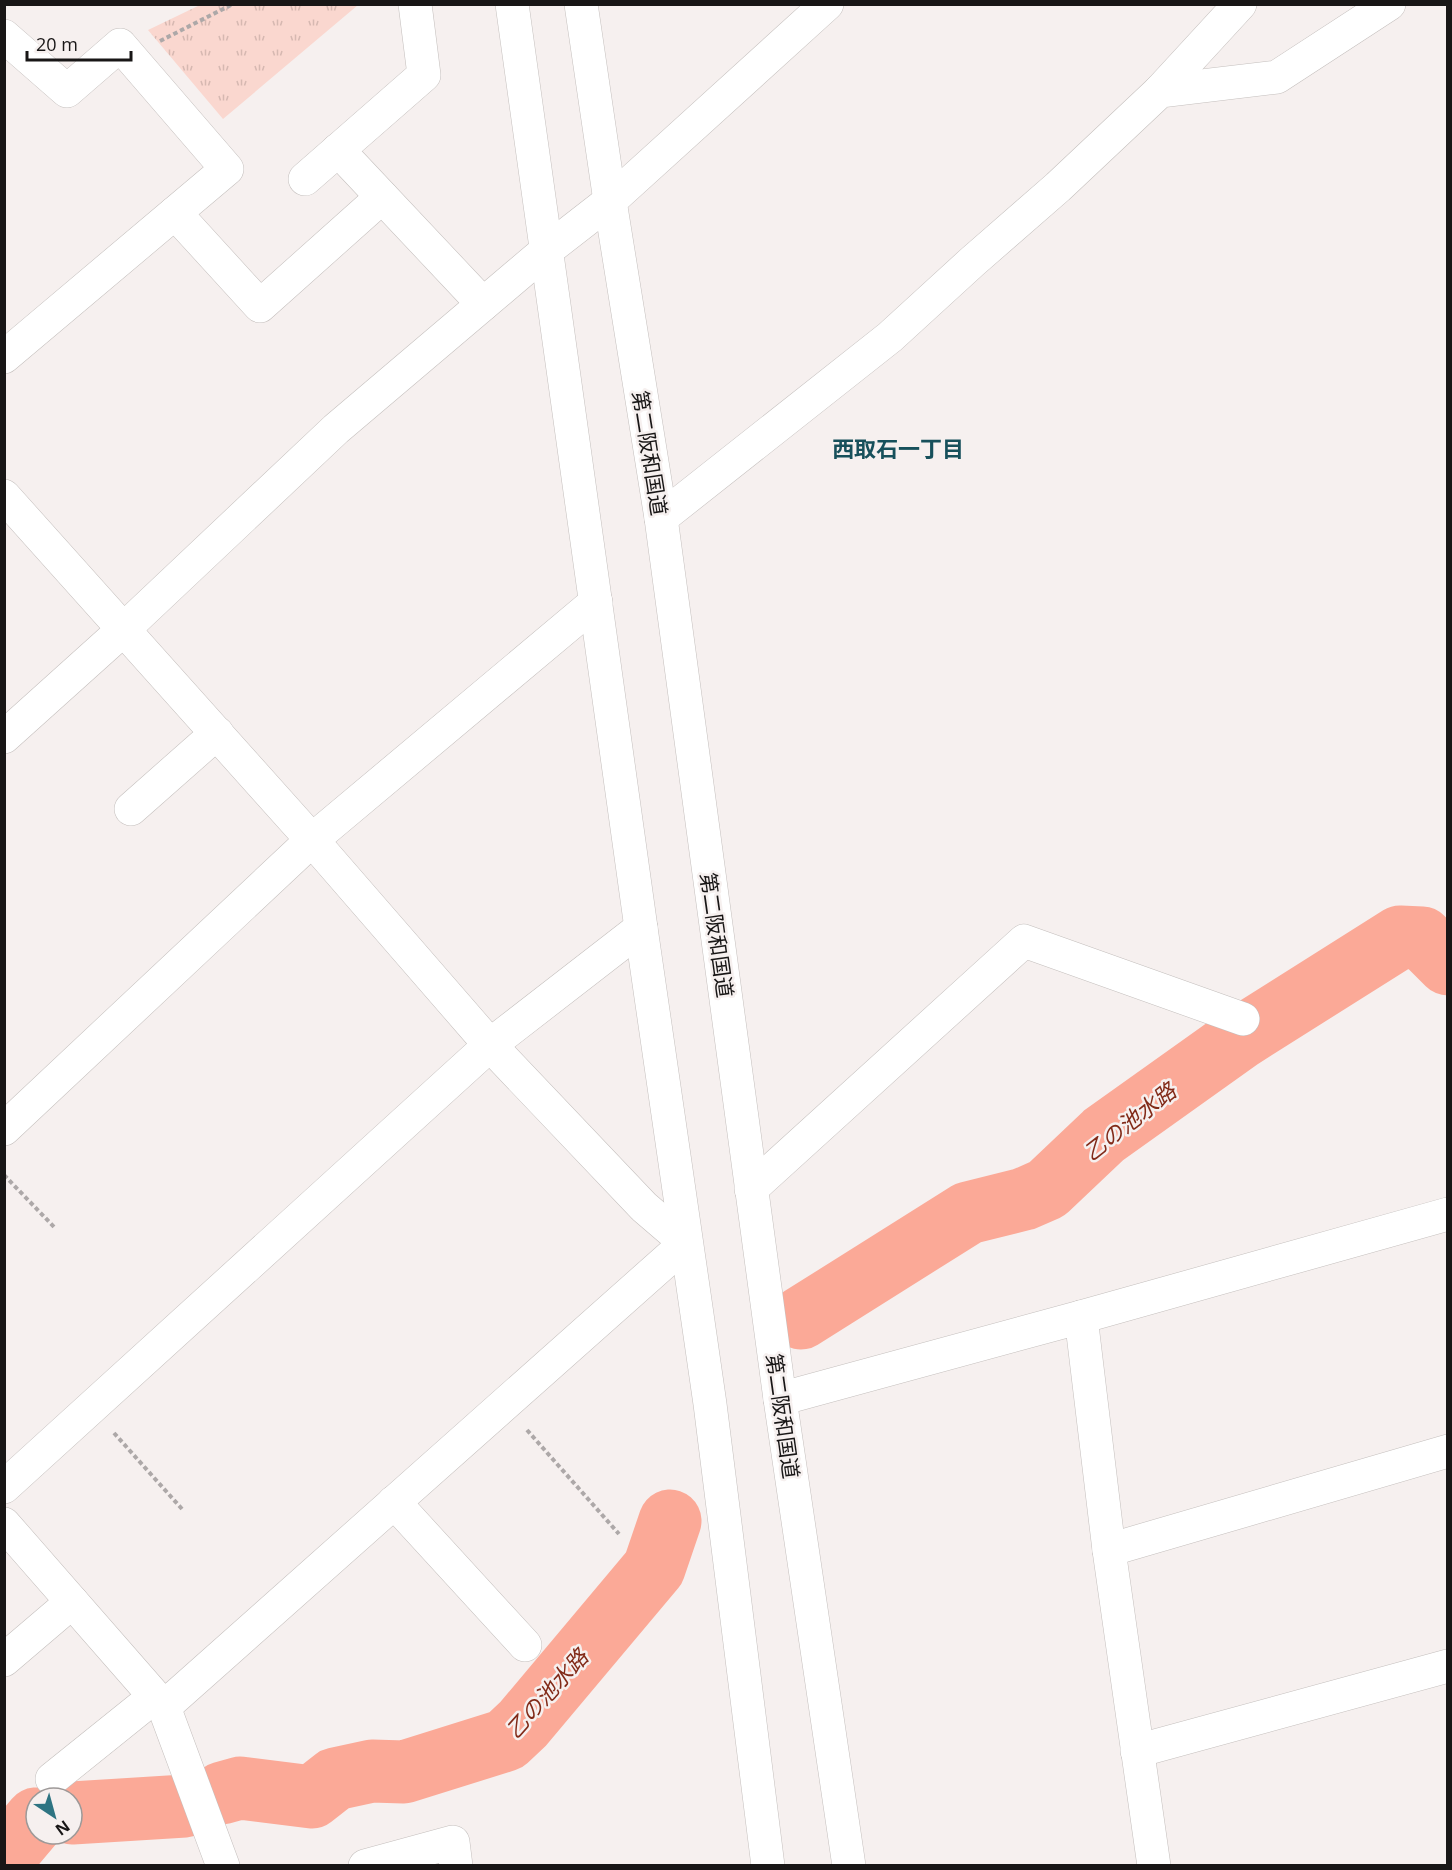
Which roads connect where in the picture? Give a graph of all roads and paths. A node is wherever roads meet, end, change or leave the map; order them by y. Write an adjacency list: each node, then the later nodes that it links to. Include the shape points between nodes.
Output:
1 (234, 4): 9 (path)
2 (414, 4): 11 (main road, via 424,75)
3 (512, 4): 16 (main road)
4 (581, 4): 14 (main road, 第二阪和国道)
5 (827, 4): 14 (main road)
6 (1240, 4): 10 (main road)
7 (1389, 4): 10 (main road, via 1277,77)
8 (4, 36): 9 (main road, via 67,91 120,45)
9 (130, 57): 15 (main road, via 227,169)
10 (1160, 91): 20 (main road, via 890,338)
11 (338, 150): 12 (main road); 13 (main road)
12 (305, 179)
13 (382, 197): 15 (main road, via 260,306); 17 (main road)
14 (610, 201): 16 (main road); 20 (main road, 第二阪和国道)
15 (175, 213): 18 (main road)
16 (547, 250): 17 (main road); 21 (main road)
17 (483, 304): 22 (main road, via 336,429)
18 (4, 357)
19 (4, 496): 22 (main road)
20 (661, 518): 32 (main road, 第二阪和国道)
21 (596, 602): 26 (main road); 27 (main road)
22 (123, 630): 23 (main road); 24 (main road)
23 (8, 727)
24 (217, 734): 25 (main road); 26 (main road)
25 (131, 809)
26 (312, 840): 29 (main road); 30 (main road)
27 (641, 928): 29 (main road); 35 (main road)
28 (1243, 1019): 32 (main road, via 1024,941)
29 (489, 1045): 35 (main road, via 644,1207); 39 (main road)
30 (4, 1129)
31 (4, 1175): 34 (path)
32 (751, 1189): 37 (main road, 第二阪和国道)
33 (1448, 1214): 36 (main road)
34 (56, 1229)
35 (686, 1243): 38 (main road); 57 (main road)
36 (1081, 1317): 37 (main road); 46 (main road)
37 (780, 1399): 58 (main road, 第二阪和国道)
38 (504, 1404): 42 (main road); 45 (path)
39 (91, 1408): 41 (main road); 43 (path)
40 (1448, 1452): 46 (main road)
41 (4, 1487)
42 (394, 1502): 48 (main road); 51 (main road)
43 (182, 1509)
44 (4, 1524): 47 (main road)
45 (619, 1534)
46 (1108, 1550): 52 (main road)
47 (72, 1602): 49 (main road); 51 (main road)
48 (525, 1645)
49 (4, 1660)
50 (1448, 1666): 52 (main road)
51 (159, 1702): 53 (main road); 54 (main road)
52 (1137, 1750): 59 (main road)
53 (52, 1779)
54 (223, 1866)
55 (364, 1866): 56 (main road, via 453,1842)
56 (456, 1866)
57 (768, 1866)
58 (849, 1866)
59 (1154, 1866)

